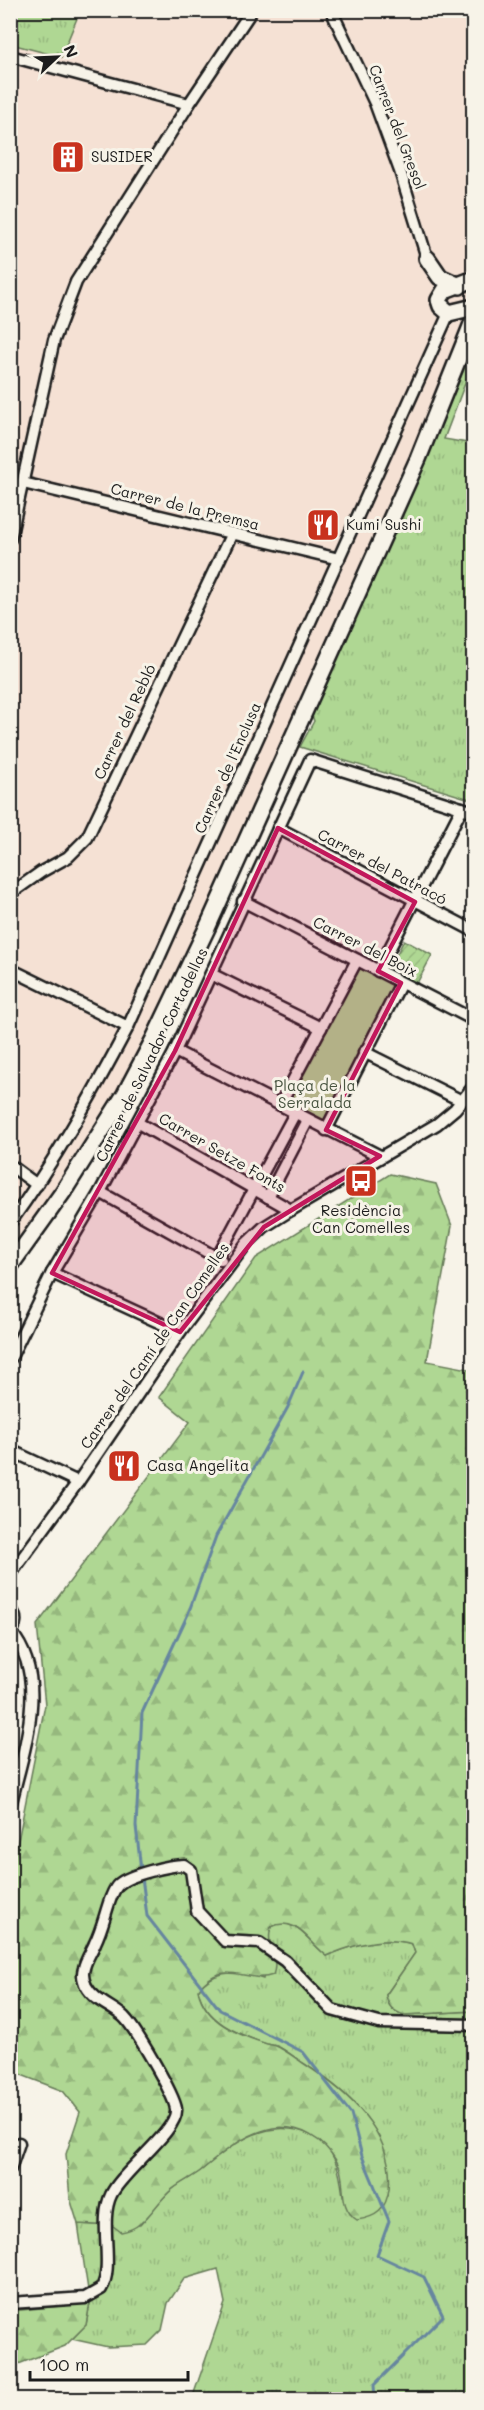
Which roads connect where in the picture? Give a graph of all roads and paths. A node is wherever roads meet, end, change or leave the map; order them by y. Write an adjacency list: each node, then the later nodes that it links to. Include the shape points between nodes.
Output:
1 (252, 10): 4 (street)
2 (331, 10): 5 (street, Carrer del Gresol, via 375,103)
3 (10, 56): 4 (street)
4 (189, 105): 14 (street, via 76,282 54,340)
5 (427, 258): 7 (street, via 440,277); 9 (street, via 429,277)
6 (474, 279): 7 (street)
7 (458, 286): 8 (street); 9 (street, via 445,290)
8 (474, 291)
9 (440, 299): 11 (street)
10 (474, 308): 11 (street)
11 (449, 313): 13 (street, via 459,323); 17 (street, Carrer de l'Enclusa)
12 (474, 319): 13 (street)
13 (462, 348): 51 (street, via 422,449 154,1039 125,1094 63,1192)
14 (23, 483): 15 (street, Carrer de la Premsa); 16 (street)
15 (232, 533): 17 (street, Carrer de la Premsa); 20 (street, Carrer del Rebló, via 87,838 68,857)
16 (10, 539)
17 (339, 559): 30 (street, Carrer de l'Enclusa)
18 (468, 810): 19 (street, Carrer de Salvador Cortadellas, via 310,760); 22 (street)
19 (278, 828): 21 (street, Carrer de Salvador Cortadellas); 22 (street, Carrer del Patracó)
20 (10, 894)
21 (243, 901): 24 (street, Carrer del Boix); 27 (street, Carrer de Salvador Cortadellas)
22 (415, 902): 23 (street, Carrer del Patracó); 26 (street)
23 (474, 932)
24 (357, 960): 26 (street, Carrer del Boix); 31 (street)
25 (10, 969): 30 (street)
26 (378, 971): 28 (street, Carrer del Boix)
27 (211, 974): 31 (street); 32 (street, Carrer de Salvador Cortadellas)
28 (401, 983): 29 (street, Carrer del Boix); 33 (street)
29 (474, 1020)
30 (128, 1027): 43 (street, Carrer de l'Enclusa)
31 (321, 1028): 36 (street)
32 (175, 1051): 36 (street); 39 (street, Carrer de Salvador Cortadellas)
33 (364, 1052): 35 (street); 40 (street)
34 (474, 1086): 35 (street, Carrer del Camí de Can Comelles)
35 (462, 1101): 41 (street, Carrer del Camí de Can Comelles, via 437,1124)
36 (280, 1105): 37 (street)
37 (295, 1113): 38 (street); 44 (street)
38 (308, 1120): 40 (street); 46 (street)
39 (138, 1122): 44 (street, Carrer Setze Fonts); 45 (street, Carrer de Salvador Cortadellas)
40 (326, 1130): 41 (street)
41 (380, 1156): 47 (street, Carrer del Camí de Can Comelles)
42 (10, 1165): 43 (street)
43 (37, 1185): 48 (street, Carrer de l'Enclusa)
44 (254, 1189): 46 (street, Carrer Setze Fonts); 49 (street)
45 (100, 1192): 49 (street); 52 (street, Carrer de Salvador Cortadellas)
46 (268, 1197): 47 (street, Carrer Setze Fonts)
47 (291, 1210): 50 (street, Carrer del Camí de Can Comelles, via 255,1235)
48 (10, 1223)
49 (217, 1258): 50 (street)
50 (230, 1265): 53 (street, Carrer del Camí de Can Comelles)
51 (10, 1266)
52 (52, 1273): 53 (street); 54 (street, Carrer de Salvador Cortadellas)
53 (180, 1332): 56 (street, Carrer del Camí de Can Comelles)
54 (10, 1359)
55 (10, 1449): 56 (street)
56 (78, 1482): 57 (street, Carrer del Camí de Can Comelles)
57 (10, 1575)
58 (10, 1608): 59 (street, via 16,1618)
59 (11, 1633): 60 (street, via 21,1645 29,1667 32,1697)
60 (10, 1807)
61 (474, 2025): 64 (street, via 379,2023 332,2010 285,1961 259,1943 225,1941 197,1911 191,1870 184,1865 120,1882 83,1968 83,1977 96,1998 127,2020 165,2082 176,2115 166,2132 126,2172 110,2195 105,2230 106,2279 97,2292 85,2298)
62 (19, 2142): 63 (street)
63 (10, 2169)
64 (10, 2303)

